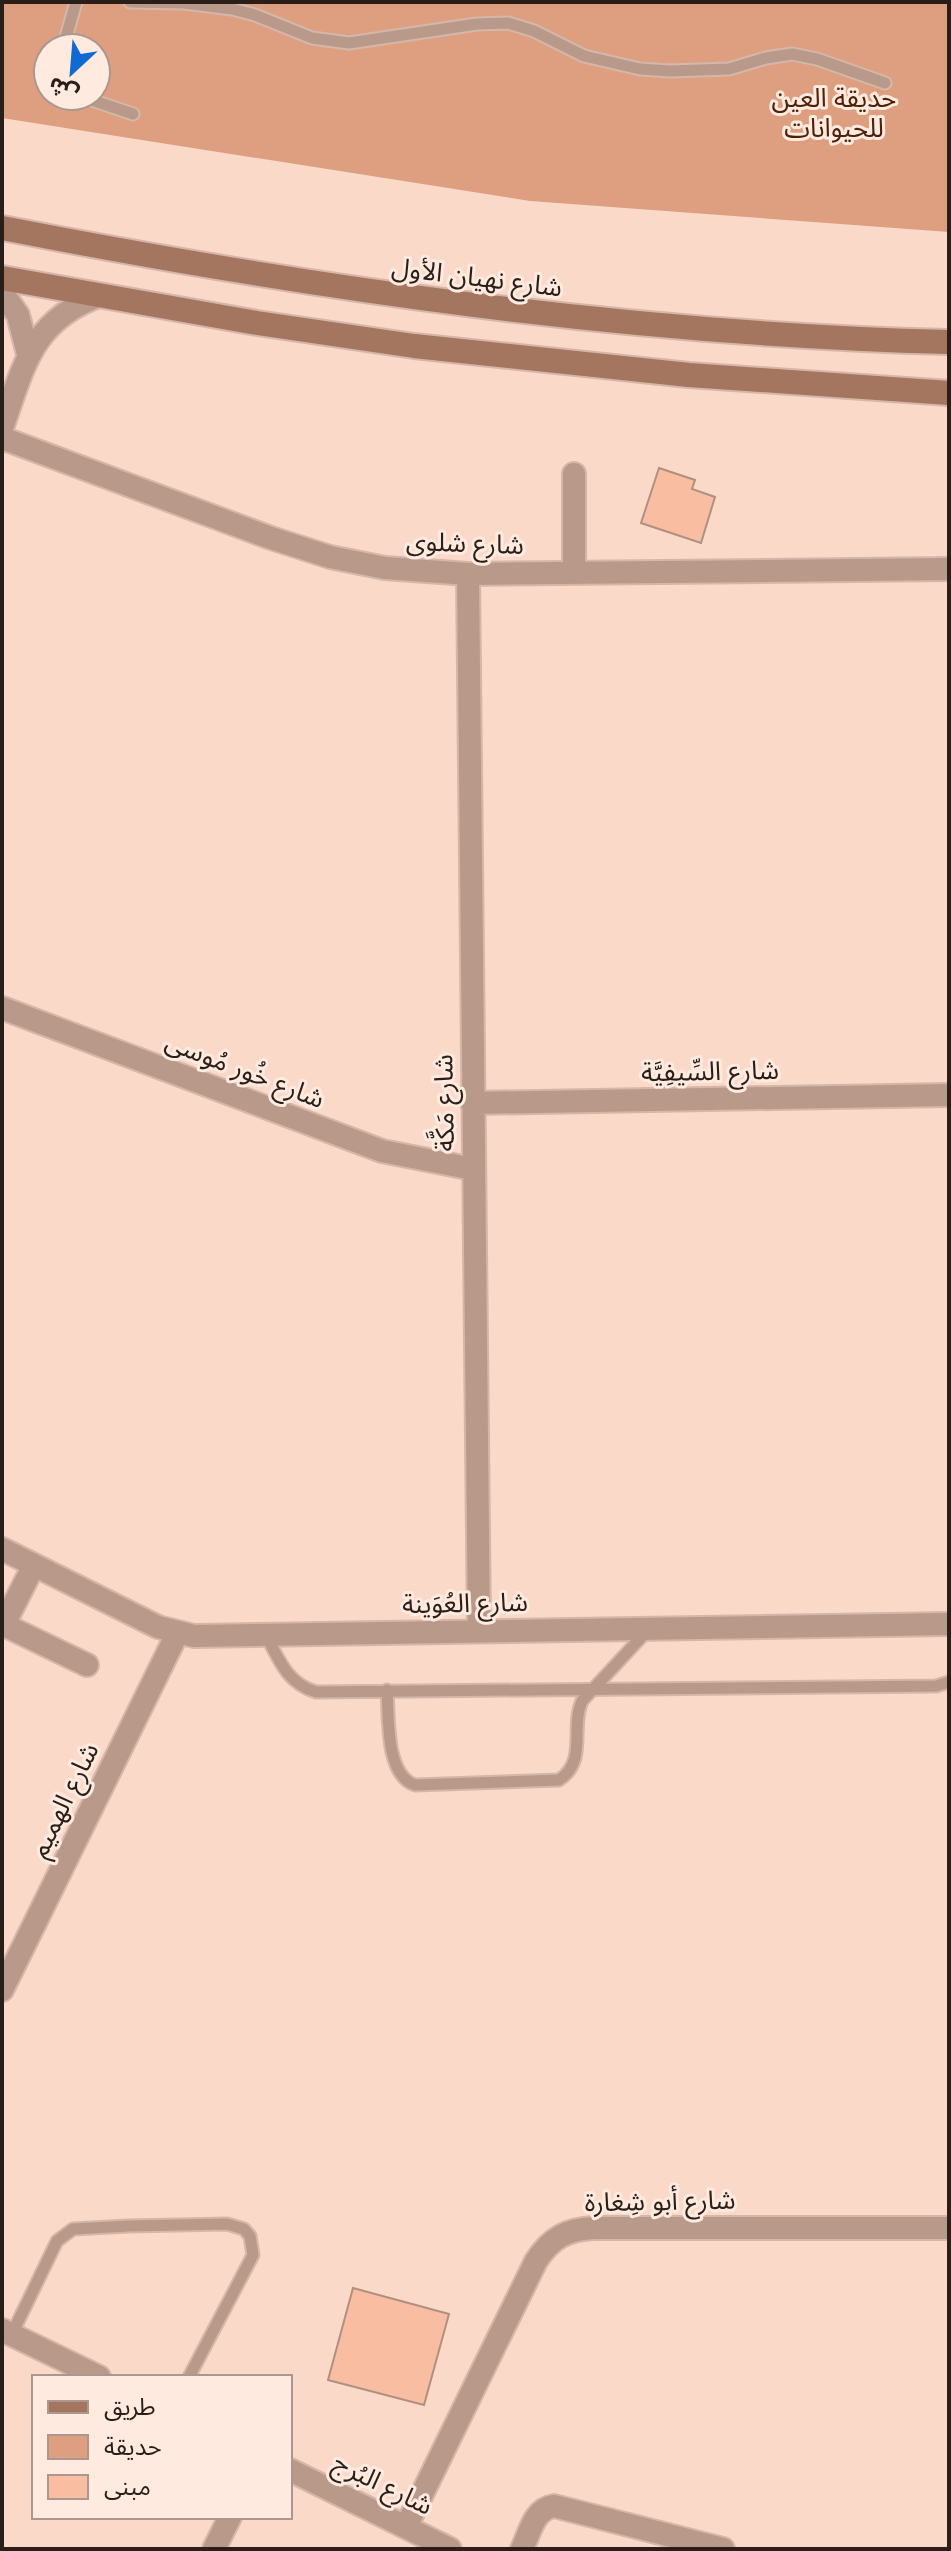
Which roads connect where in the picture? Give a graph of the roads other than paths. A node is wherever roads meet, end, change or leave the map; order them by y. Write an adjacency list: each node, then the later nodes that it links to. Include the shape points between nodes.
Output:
1 (76, 2): 4 (lane)
2 (130, 2): 3 (lane)
3 (158, 3): 5 (lane, via 232,9 312,38 349,43 508,23 584,56 640,69 729,69 792,54)
4 (68, 32)
5 (885, 83)
6 (112, 107): 7 (lane)
7 (133, 114)
8 (2, 228): 12 (main road, شارع نهيان الأول, via 508,310 741,332)
9 (2, 278): 11 (main road)
10 (2, 292): 13 (street, via 18,315)
11 (101, 295): 13 (street, via 58,317); 14 (main road, via 477,354)
12 (949, 342)
13 (28, 354): 15 (street)
14 (949, 393)
15 (2, 428)
16 (2, 438): 20 (street, شارع شلوى, via 330,557 385,568)
17 (574, 474): 19 (street)
18 (949, 569): 19 (street, شارع شلوى)
19 (574, 573): 20 (street, شارع شلوى)
20 (468, 574): 23 (street, شارع مَكَّة)
21 (2, 1008): 24 (street, شارع خُور مُوسى, via 382,1151)
22 (949, 1095): 23 (street, شارع السِّيفِيَّة)
23 (472, 1103): 24 (street, شارع مَكَّة)
24 (473, 1169): 30 (street, شارع مَكَّة)
25 (2, 1549): 26 (street, شارع العُوَينة)
26 (34, 1565): 27 (street); 31 (street, شارع العُوَينة)
27 (3, 1624): 33 (street)
28 (949, 1624): 29 (street, شارع العُوَينة)
29 (650, 1627): 30 (street, شارع العُوَينة); 35 (lane)
30 (479, 1631): 32 (street, شارع العُوَينة)
31 (177, 1634): 32 (street, شارع العُوَينة); 37 (street, شارع الهميم)
32 (266, 1634): 36 (lane, via 288,1675 305,1689)
33 (87, 1665)
34 (949, 1682): 35 (lane)
35 (591, 1688): 36 (lane); 36 (lane, via 578,1709 576,1757 559,1780 415,1785 396,1768)
36 (387, 1690)
37 (2, 1990)
38 (949, 2228): 44 (street, شارع أبو شِغارة, via 594,2228 559,2235 536,2261)
39 (7, 2332): 40 (street); 41 (lane, via 66,2231 236,2225 250,2236 253,2255)
40 (95, 2375)
41 (190, 2375)
42 (292, 2471): 44 (street, شارع البُرج)
43 (229, 2519): 45 (street)
44 (406, 2527): 46 (street, شارع البُرج)
45 (214, 2549)
46 (450, 2549)
47 (522, 2549): 48 (street, via 538,2515 554,2506)
48 (723, 2549)

